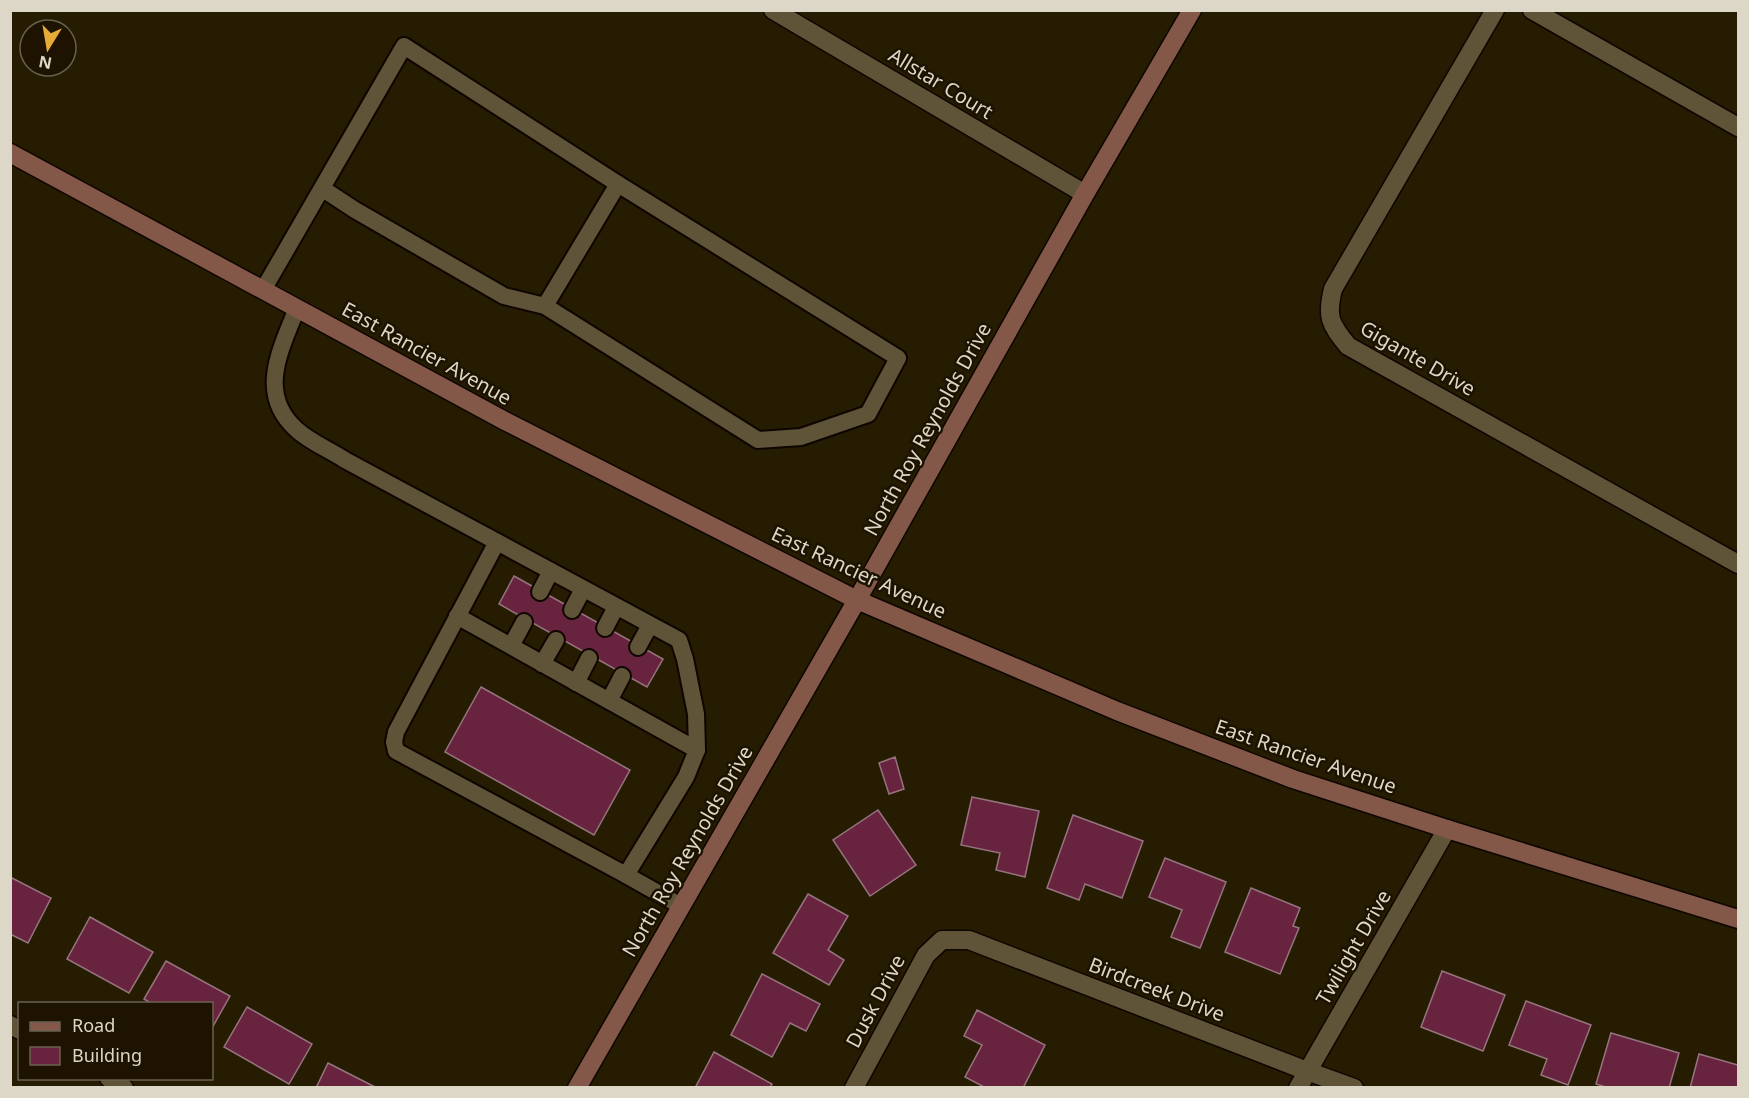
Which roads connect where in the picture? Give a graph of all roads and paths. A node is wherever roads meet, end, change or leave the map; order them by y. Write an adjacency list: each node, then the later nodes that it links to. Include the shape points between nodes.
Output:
1 (773, 10): 9 (street, Allstar Court)
2 (1192, 10): 9 (main road, North Roy Reynolds Drive)
3 (1495, 10): 14 (street, Gigante Drive, via 1333,289 1328,308 1335,330 1348,346)
4 (1532, 10): 5 (street)
5 (1738, 127)
6 (10, 153): 10 (main road, East Rancier Avenue)
7 (618, 184): 8 (lane, via 404,46); 11 (lane); 11 (lane, via 898,358 868,414 801,437 758,440)
8 (323, 189): 10 (lane); 11 (lane, via 504,296)
9 (1085, 194): 18 (main road, North Roy Reynolds Drive)
10 (263, 290): 12 (main road, East Rancier Avenue)
11 (545, 306)
12 (297, 308): 13 (lane, via 277,361 273,384 280,408 297,429 345,460); 18 (main road, East Rancier Avenue, via 507,422)
13 (497, 542): 15 (lane); 21 (lane)
14 (1738, 564)
15 (551, 571): 16 (lane); 17 (lane)
16 (584, 589): 19 (lane); 20 (lane)
17 (540, 592)
18 (857, 600): 34 (main road, East Rancier Avenue, via 1117,711 1293,779); 36 (main road, North Roy Reynolds Drive)
19 (616, 607): 23 (lane); 24 (lane)
20 (572, 610)
21 (457, 616): 26 (lane); 35 (lane, via 396,732 396,751)
22 (524, 622): 26 (lane)
23 (650, 625): 27 (lane); 33 (lane, via 679,640 696,714)
24 (605, 628)
25 (556, 640): 29 (lane)
26 (511, 646): 29 (lane)
27 (638, 647)
28 (589, 658): 31 (lane)
29 (542, 664): 31 (lane)
30 (622, 676): 32 (lane)
31 (576, 683): 32 (lane)
32 (609, 701): 33 (lane)
33 (697, 750): 35 (lane, via 686,777)
34 (1447, 829): 37 (main road, East Rancier Avenue); 39 (street, Twilight Drive)
35 (626, 875): 36 (lane)
36 (681, 906): 42 (main road, North Roy Reynolds Drive)
37 (1738, 919)
38 (942, 940): 39 (street, Birdcreek Drive, via 969,940); 43 (street, Dusk Drive, via 926,955)
39 (1307, 1071): 44 (street, Twilight Drive); 45 (street, Birdcreek Drive)
40 (111, 1080): 41 (street)
41 (124, 1088)
42 (577, 1088)
43 (854, 1088)
44 (1298, 1088)
45 (1354, 1088)

